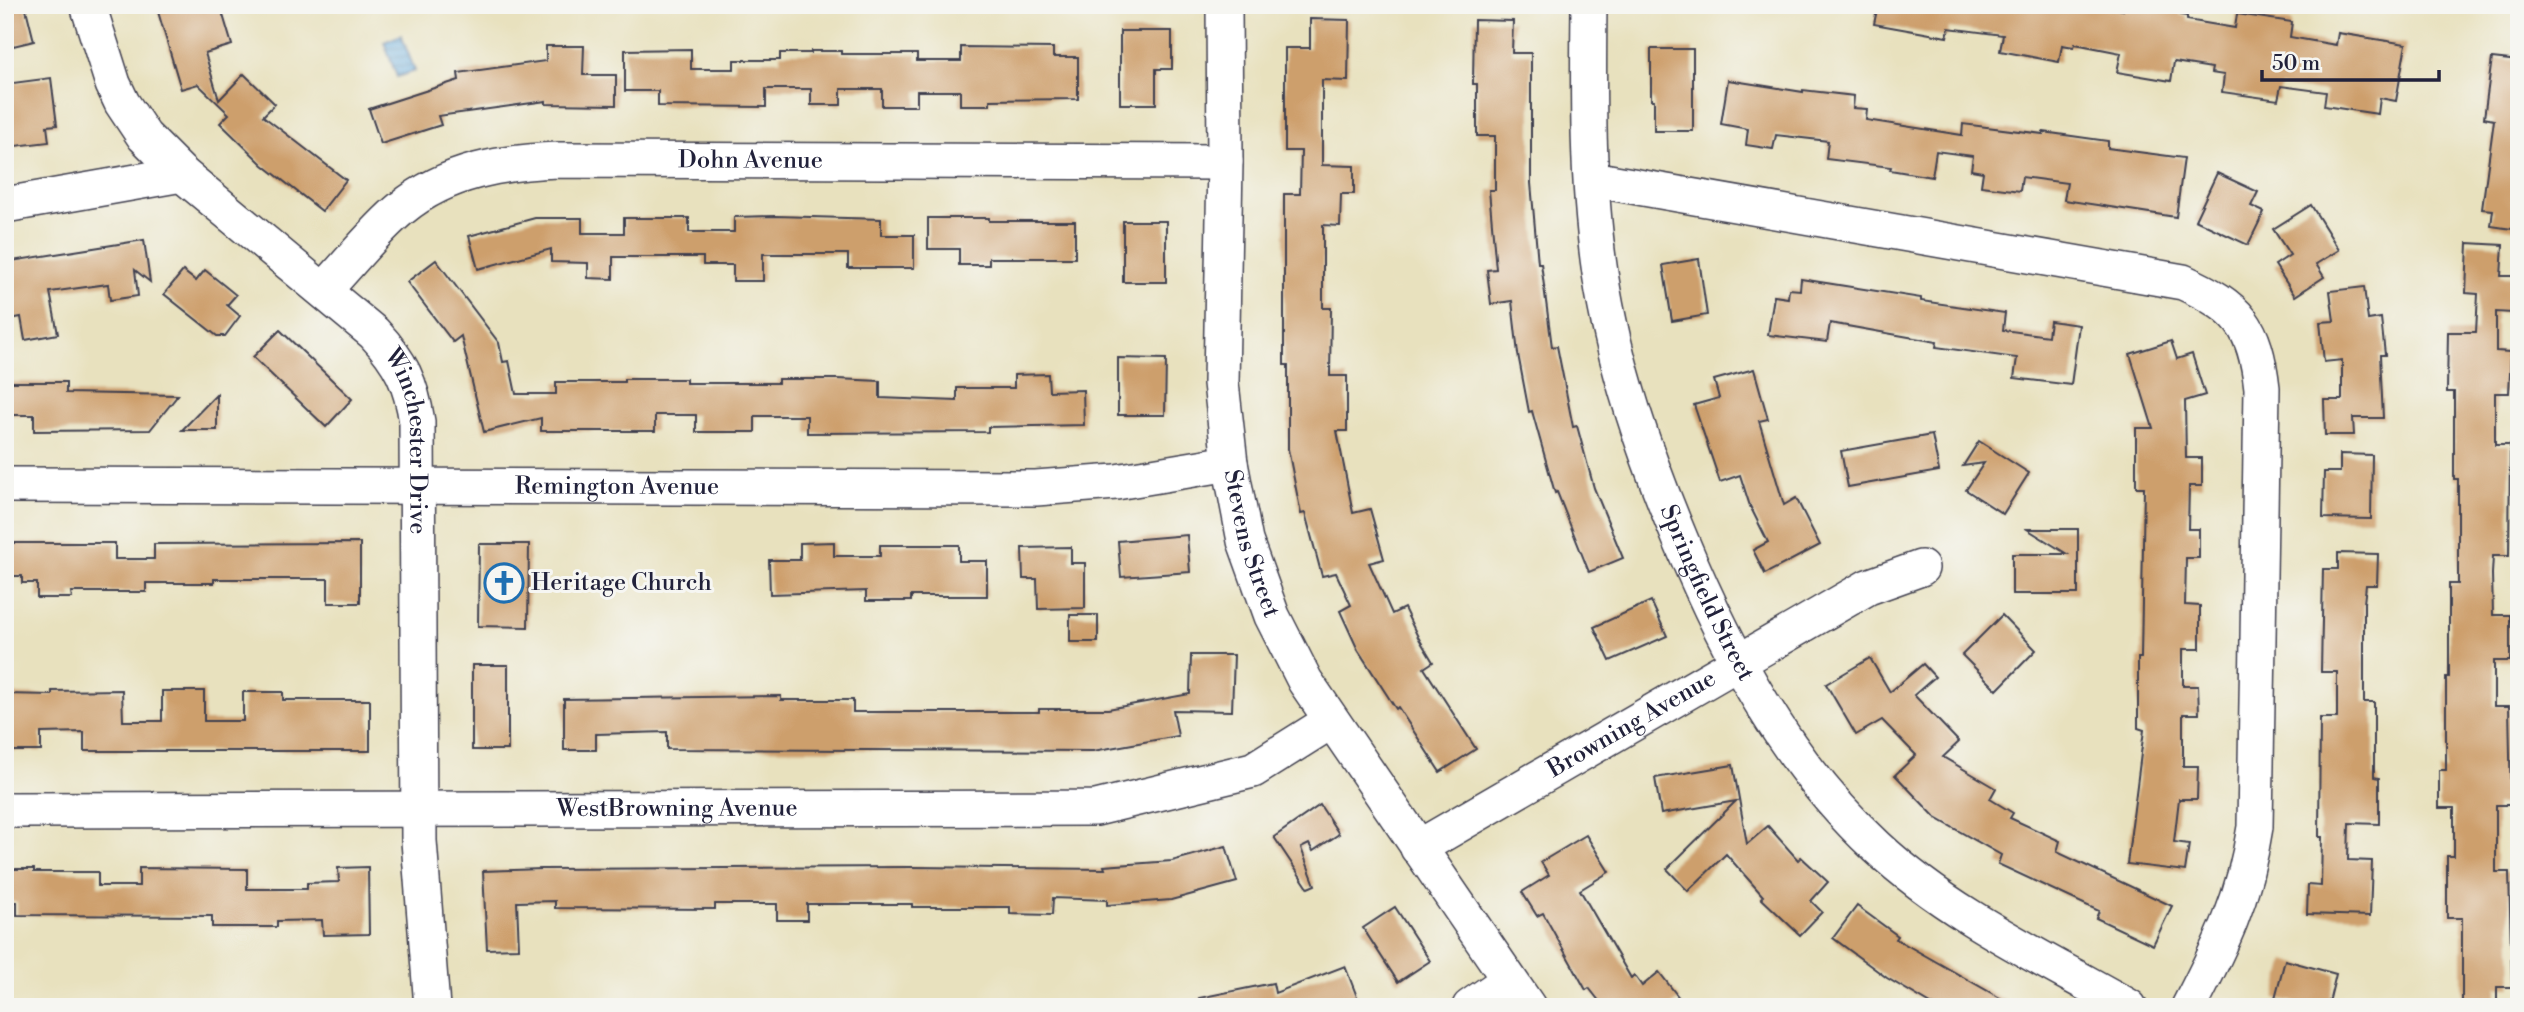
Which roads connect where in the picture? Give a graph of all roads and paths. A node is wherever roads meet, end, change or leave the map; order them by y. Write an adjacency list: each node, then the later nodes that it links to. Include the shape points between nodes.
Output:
1 (88, 5): 5 (street, Winchester Drive, via 122,103 144,136)
2 (1224, 5): 4 (street, Stevens Street)
3 (1589, 5): 6 (street, Springfield Street)
4 (1225, 162): 8 (street, Dohn Avenue, via 559,160 494,166 450,180 402,208); 9 (street, Stevens Street, via 1222,383)
5 (182, 174): 7 (street); 8 (street, Winchester Drive)
6 (1592, 179): 13 (street, Springfield Street, via 1600,273 1629,403 1677,533); 22 (street, via 2183,282 2213,296 2235,313 2250,333 2262,388 2255,827 2231,922)
7 (5, 205)
8 (324, 290): 11 (street, Winchester Drive, via 374,333 406,376 417,422)
9 (1230, 463): 11 (street, Remington Avenue, via 1116,482 1036,488); 14 (street, Stevens Street, via 1245,541 1272,616)
10 (5, 485): 11 (street, Remington Avenue)
11 (418, 486): 15 (street, Winchester Drive)
12 (1922, 568): 13 (street, Browning Avenue, via 1868,587)
13 (1737, 662): 17 (street, Browning Avenue); 21 (street, Springfield Street, via 1807,771 1879,849 1973,919)
14 (1331, 721): 15 (street, WestBrowning Avenue, via 1253,770 1096,808); 17 (street, Stevens Street)
15 (418, 809): 16 (street, WestBrowning Avenue); 19 (street, Winchester Drive)
16 (5, 810)
17 (1418, 848): 18 (street, Stevens Street)
18 (1519, 994): 20 (street)
19 (432, 1007)
20 (1470, 1007)
21 (2129, 1007)
22 (2189, 1007)

